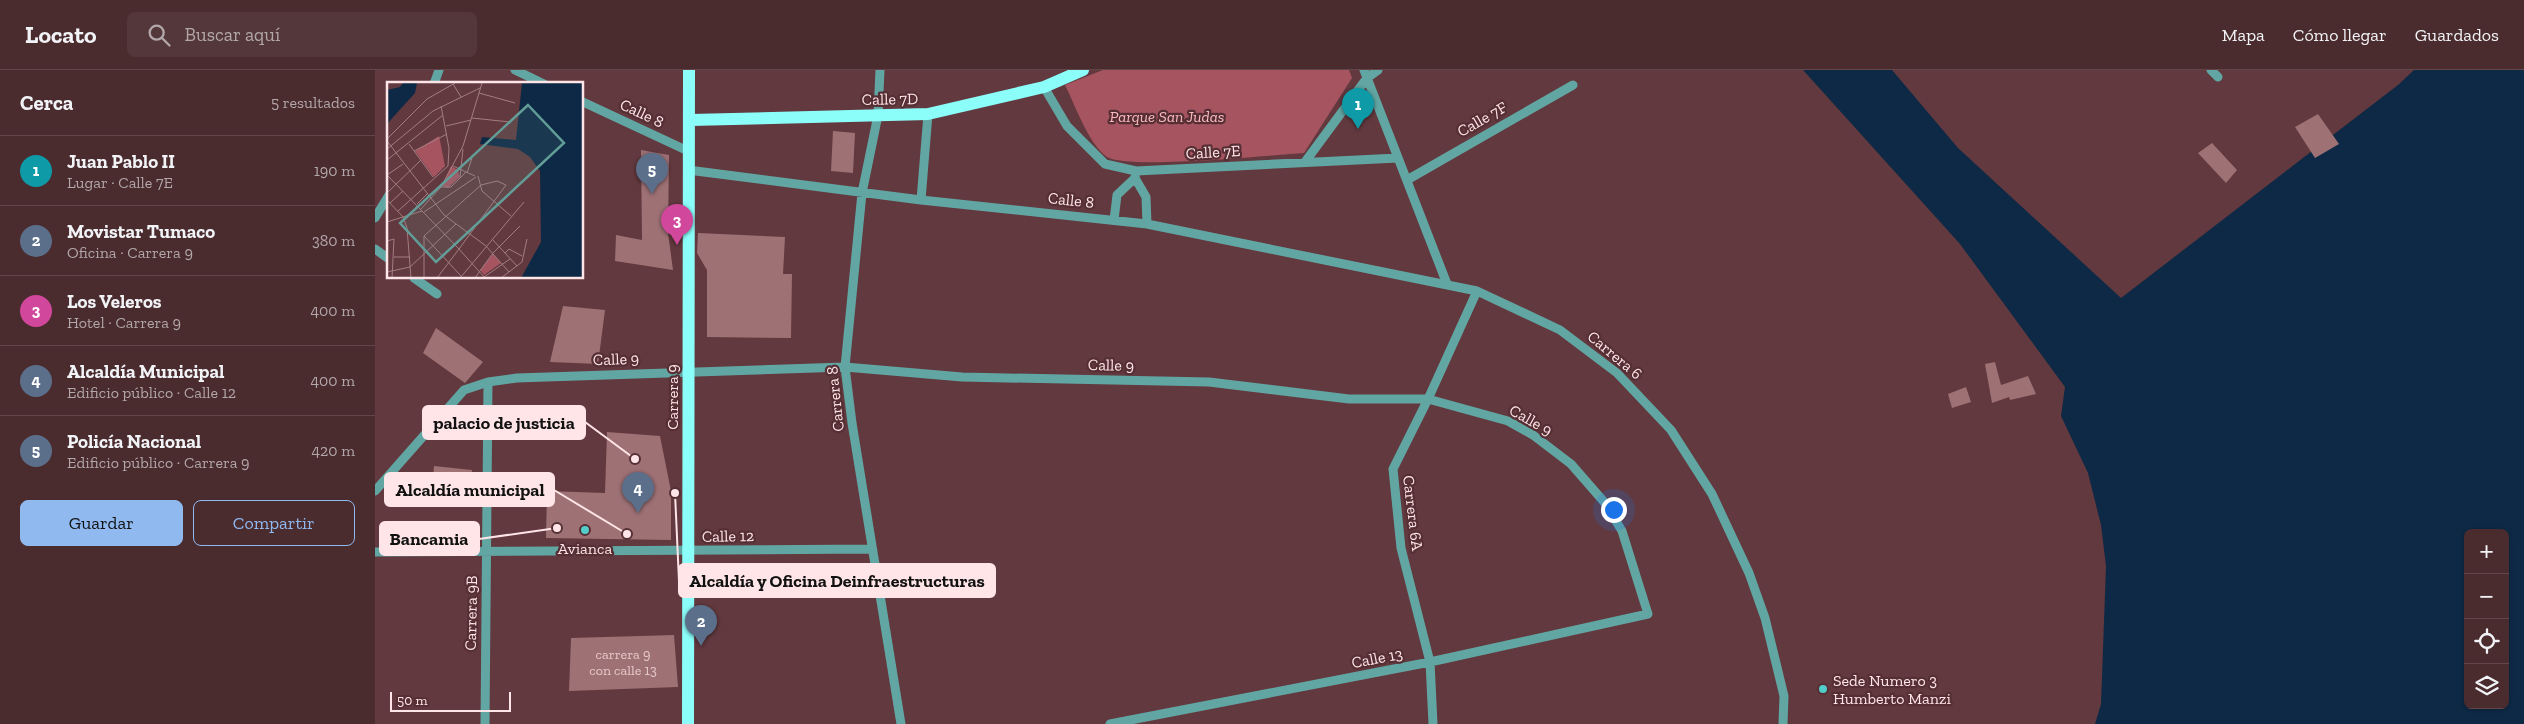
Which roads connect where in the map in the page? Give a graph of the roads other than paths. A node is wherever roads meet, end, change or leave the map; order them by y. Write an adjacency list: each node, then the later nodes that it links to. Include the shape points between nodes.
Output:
1 (439, 70): 8 (street)
2 (515, 70): 9 (street)
3 (689, 70): 15 (main road, Carrera 9)
4 (881, 70): 14 (street, Carrera 8)
5 (1083, 70): 11 (main road, Calle 7D)
6 (1378, 70): 7 (street)
7 (1366, 74): 17 (street); 18 (street)
8 (435, 82)
9 (541, 82)
10 (1573, 85): 21 (street, Calle 7F)
11 (1044, 87): 13 (main road, Calle 7D); 20 (street, Calle 7E, via 1067,126 1105,164)
12 (584, 102): 16 (street, Calle 8)
13 (928, 114): 14 (main road, Calle 7D); 24 (street)
14 (878, 115): 15 (main road, Calle 7D); 22 (street, Carrera 8)
15 (691, 120): 16 (main road, Carrera 9)
16 (688, 151): 19 (main road, Carrera 9)
17 (1398, 158): 18 (street); 21 (street)
18 (1305, 162): 20 (street, Calle 7E)
19 (688, 170): 22 (street, Calle 8); 35 (main road, Carrera 9)
20 (1136, 174): 26 (street, via 1117,195); 27 (street, via 1146,197)
21 (1407, 180): 31 (street)
22 (863, 193): 24 (street, Calle 8); 34 (street, Carrera 8)
23 (387, 198): 25 (street)
24 (921, 200): 26 (street, Calle 8)
25 (375, 218)
26 (1114, 220): 27 (street, Calle 8)
27 (1147, 224): 31 (street, Calle 8)
28 (375, 249): 29 (street)
29 (387, 258)
30 (415, 279): 33 (street)
31 (1447, 284): 32 (street, Carrera 6)
32 (1477, 292): 37 (street, Carrera 6A); 50 (street, Carrera 6, via 1560,330 1607,363 1671,430 1711,494 1749,573 1765,618 1784,696)
33 (437, 294)
34 (845, 367): 35 (street, Calle 9); 37 (street, Calle 9, via 962,377 1209,382 1349,399); 39 (street, Carrera 8)
35 (688, 371): 36 (street, Calle 9); 42 (main road, Carrera 9)
36 (488, 382): 38 (street, Calle 9, via 464,390); 40 (street, Carrera 9B)
37 (1428, 399): 43 (street, Calle 9, via 1507,421 1533,435 1571,464 1605,503 1622,531); 44 (street, Carrera 6A, via 1393,469 1401,548)
38 (375, 491)
39 (872, 549): 42 (street, Calle 12); 47 (street, Carrera 8)
40 (487, 551): 41 (street, Calle 12); 42 (street, Calle 12); 45 (street, Carrera 9B)
41 (375, 552)
42 (688, 552): 46 (main road, Carrera 9)
43 (1648, 614): 44 (street, Calle 13)
44 (1430, 662): 48 (street, Calle 13); 49 (street, Carrera 6A)
45 (485, 724)
46 (688, 724)
47 (901, 724)
48 (1110, 724)
49 (1433, 724)
50 (1783, 724)

